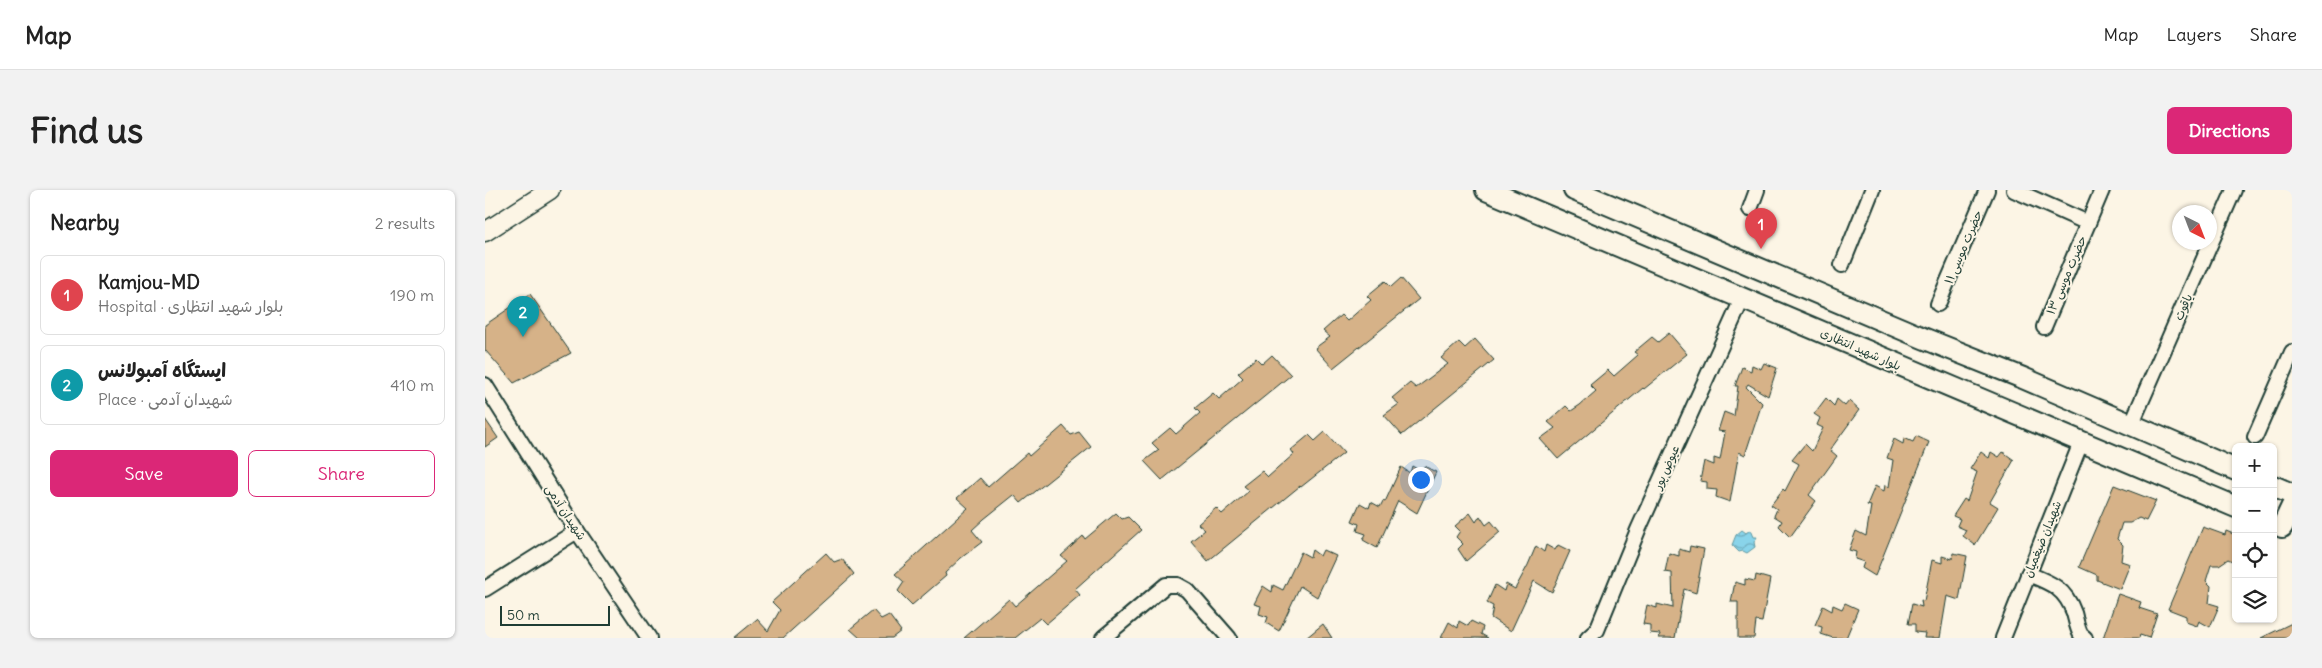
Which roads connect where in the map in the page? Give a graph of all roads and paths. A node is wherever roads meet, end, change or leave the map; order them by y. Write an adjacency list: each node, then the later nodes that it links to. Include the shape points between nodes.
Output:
1 (549, 190): 12 (street)
2 (1486, 190): 14 (main road, بلوار شهید انتظاری)
3 (1574, 190): 19 (main road)
4 (1757, 190): 10 (street)
5 (1872, 190): 13 (street)
6 (1987, 190): 15 (street, حضرت موسی ۱۱)
7 (2014, 190): 11 (street)
8 (2102, 190): 11 (street, حضرت موسی ۱۳)
9 (2234, 190): 19 (street, یاقوت)
10 (1750, 209)
11 (2088, 223): 16 (street, حضرت موسی ۱۳)
12 (485, 232)
13 (1842, 265)
14 (1743, 297): 21 (main road, بلوار شهید انتظاری, via 1913,372); 31 (street, عیوض پور, via 1638,530)
15 (1938, 304)
16 (2044, 327)
17 (2292, 352): 20 (street)
18 (485, 385): 28 (street, شهیدان آدمی)
19 (2131, 425): 22 (main road)
20 (2255, 437)
21 (2082, 440): 25 (main road, بلوار شهید انتظاری); 29 (street, شهیدان ضیغمیان)
22 (2232, 468)
23 (2277, 488): 24 (main road)
24 (2292, 494)
25 (2232, 504)
26 (2292, 506): 27 (main road)
27 (2282, 527)
28 (577, 530): 30 (street); 32 (street, شهیدان آدمی)
29 (2028, 574): 35 (street, شهیدان ضیغمیان); 36 (street, via 2059,589)
30 (485, 589)
31 (1596, 635)
32 (649, 638)
33 (1103, 638): 34 (street, via 1166,585 1178,585 1187,590)
34 (1229, 638)
35 (2003, 638)
36 (2085, 638)

